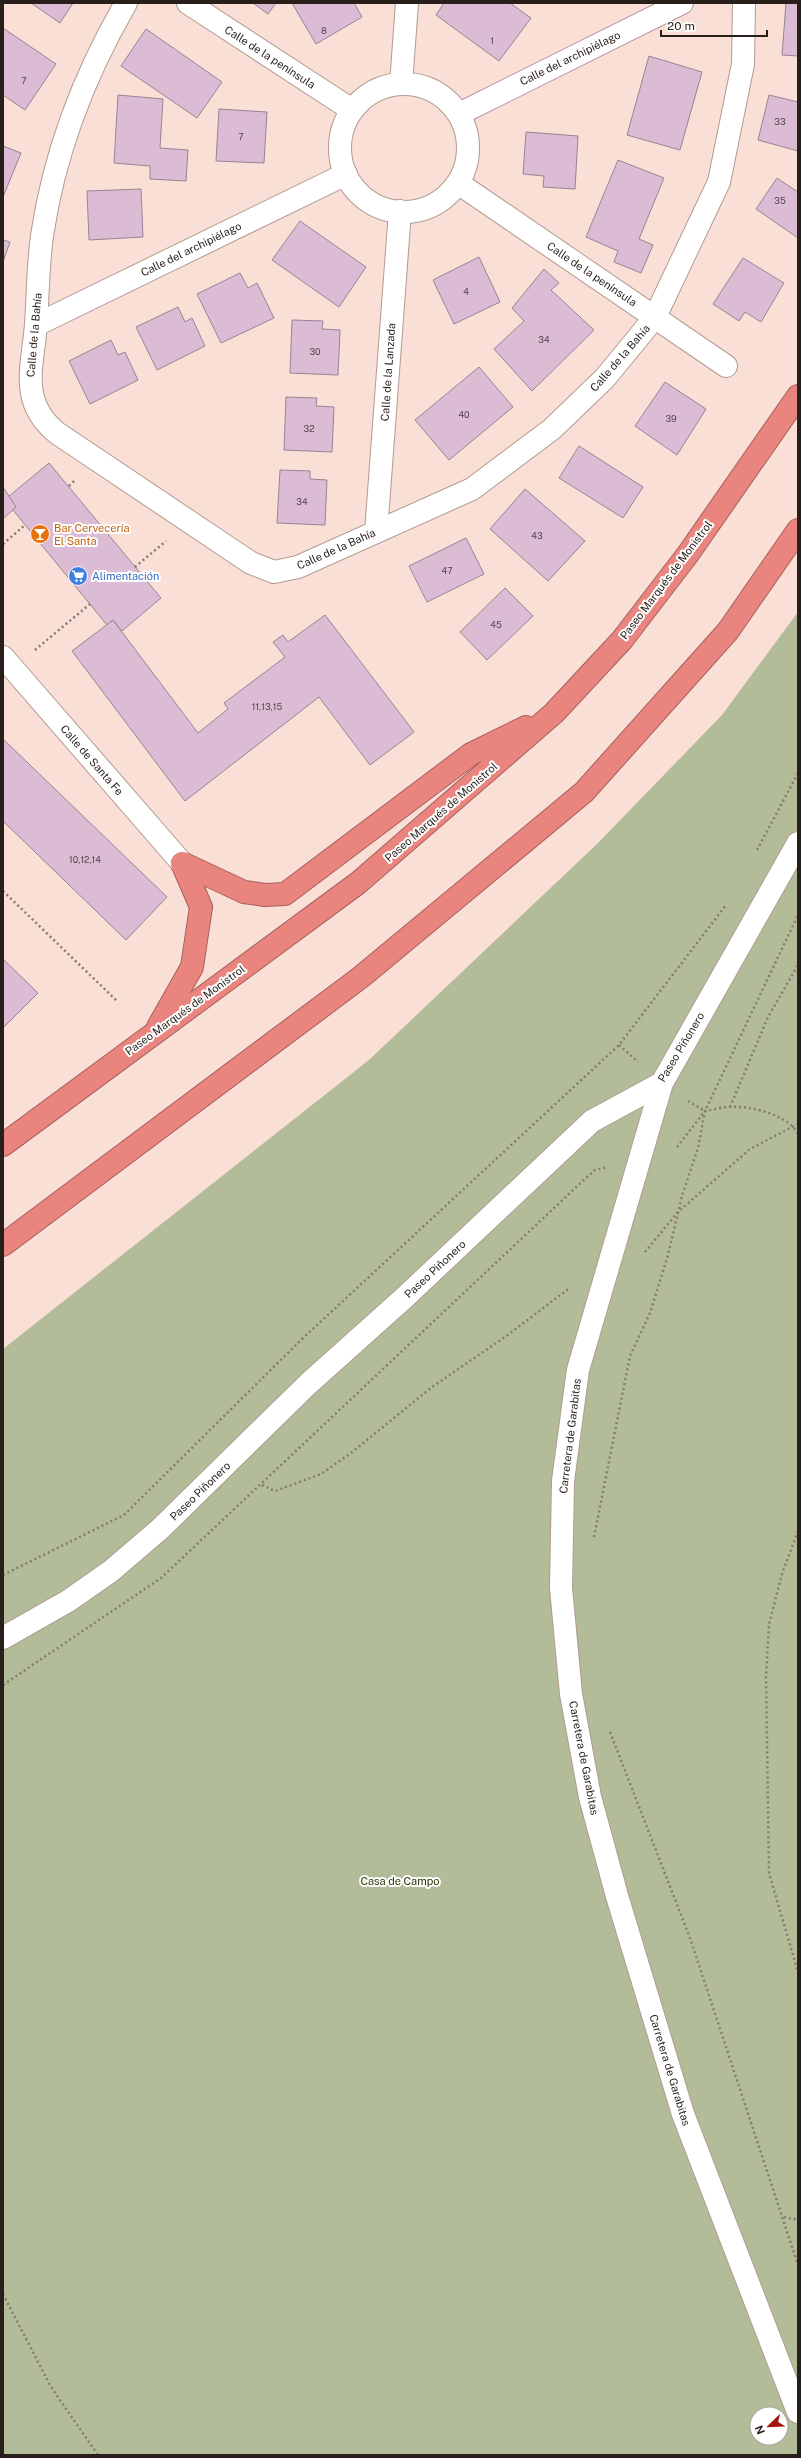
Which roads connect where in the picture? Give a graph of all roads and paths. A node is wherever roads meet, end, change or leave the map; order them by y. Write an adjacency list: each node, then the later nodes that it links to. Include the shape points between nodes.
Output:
1 (126, 3): 13 (street, Calle de la Bahía, via 102,44 64,139 42,236)
2 (188, 3): 7 (street, Calle de la península)
3 (407, 3): 6 (street)
4 (682, 3): 8 (street, Calle del archipiélago)
5 (744, 3): 12 (street, Calle de la Bahía, via 743,64 719,182)
6 (401, 84): 7 (street, via 382,87); 8 (street, via 418,85 434,91 448,101)
7 (352, 110): 9 (street, via 344,125 340,141 341,158)
8 (459, 114): 10 (street, via 466,131 468,148 466,166)
9 (346, 174): 11 (street, via 355,188 368,200 383,208); 13 (street, Calle del archipiélago)
10 (458, 183): 11 (street, via 447,196 433,205); 12 (street, Calle de la península)
11 (400, 212): 19 (street, Calle de la Lanzada)
12 (655, 317): 14 (street, Calle de la península); 19 (street, Calle de la Bahía, via 605,378 552,429 472,489)
13 (36, 325): 16 (street, Calle de la Bahía, via 29,380 32,396 41,417 57,433)
14 (726, 366)
15 (798, 396): 24 (highway, Paseo Marqués de Monistrol, via 688,554 622,640)
16 (190, 522): 19 (street, Calle de la Bahía, via 251,563 274,572 298,566); 21 (path)
17 (25, 525): 20 (path)
18 (798, 530): 45 (highway, via 728,631 584,792 361,977)
19 (376, 532)
20 (3, 544)
21 (135, 567)
22 (90, 604): 23 (path)
23 (8, 662): 28 (street, Calle de Santa Fe)
24 (554, 713): 28 (highway, via 471,754 285,894 244,892); 34 (highway, Paseo Marqués de Monistrol, via 358,883)
25 (798, 773): 27 (path)
26 (798, 843): 35 (street, Paseo Piñonero)
27 (754, 857)
28 (182, 864): 34 (highway, via 201,906 192,967)
29 (3, 891): 33 (path)
30 (731, 899): 51 (path, via 619,1045 302,1339 124,1515)
31 (798, 915): 37 (path)
32 (798, 965): 36 (path, via 768,1017)
33 (117, 1001)
34 (154, 1033): 41 (highway, Paseo Marqués de Monistrol)
35 (662, 1084): 43 (street, Carretera de Garabitas); 52 (street, Paseo Piñonero, via 592,1121 404,1298 308,1384 160,1530 111,1571 68,1601)
36 (730, 1106): 37 (path); 39 (path, via 769,1112)
37 (705, 1111): 42 (path); 44 (path, via 698,1148)
38 (798, 1123): 39 (path)
39 (794, 1126): 40 (path); 44 (path, via 750,1149)
40 (798, 1134)
41 (3, 1145)
42 (674, 1152)
43 (636, 1170): 47 (street, Carretera de Garabitas); 48 (path, via 602,1167 587,1177)
44 (678, 1212): 46 (path); 50 (path, via 650,1313 630,1356)
45 (3, 1245)
46 (643, 1254)
47 (599, 1294): 48 (path, via 578,1288 567,1290 432,1387 321,1474 275,1491); 60 (street, Carretera de Garabitas, via 578,1370 563,1481 561,1588 574,1709 590,1797 683,2114)
48 (262, 1485): 53 (path, via 161,1578)
49 (798, 1531): 55 (path, via 782,1574 769,1624 766,1677 769,1873)
50 (592, 1545)
51 (3, 1575)
52 (3, 1638)
53 (3, 1685)
54 (609, 1729): 56 (path, via 690,1938)
55 (798, 1972)
56 (784, 2217): 57 (path); 58 (path)
57 (798, 2220)
58 (798, 2265)
59 (3, 2294): 61 (path, via 51,2386)
60 (798, 2412)
61 (98, 2455)

